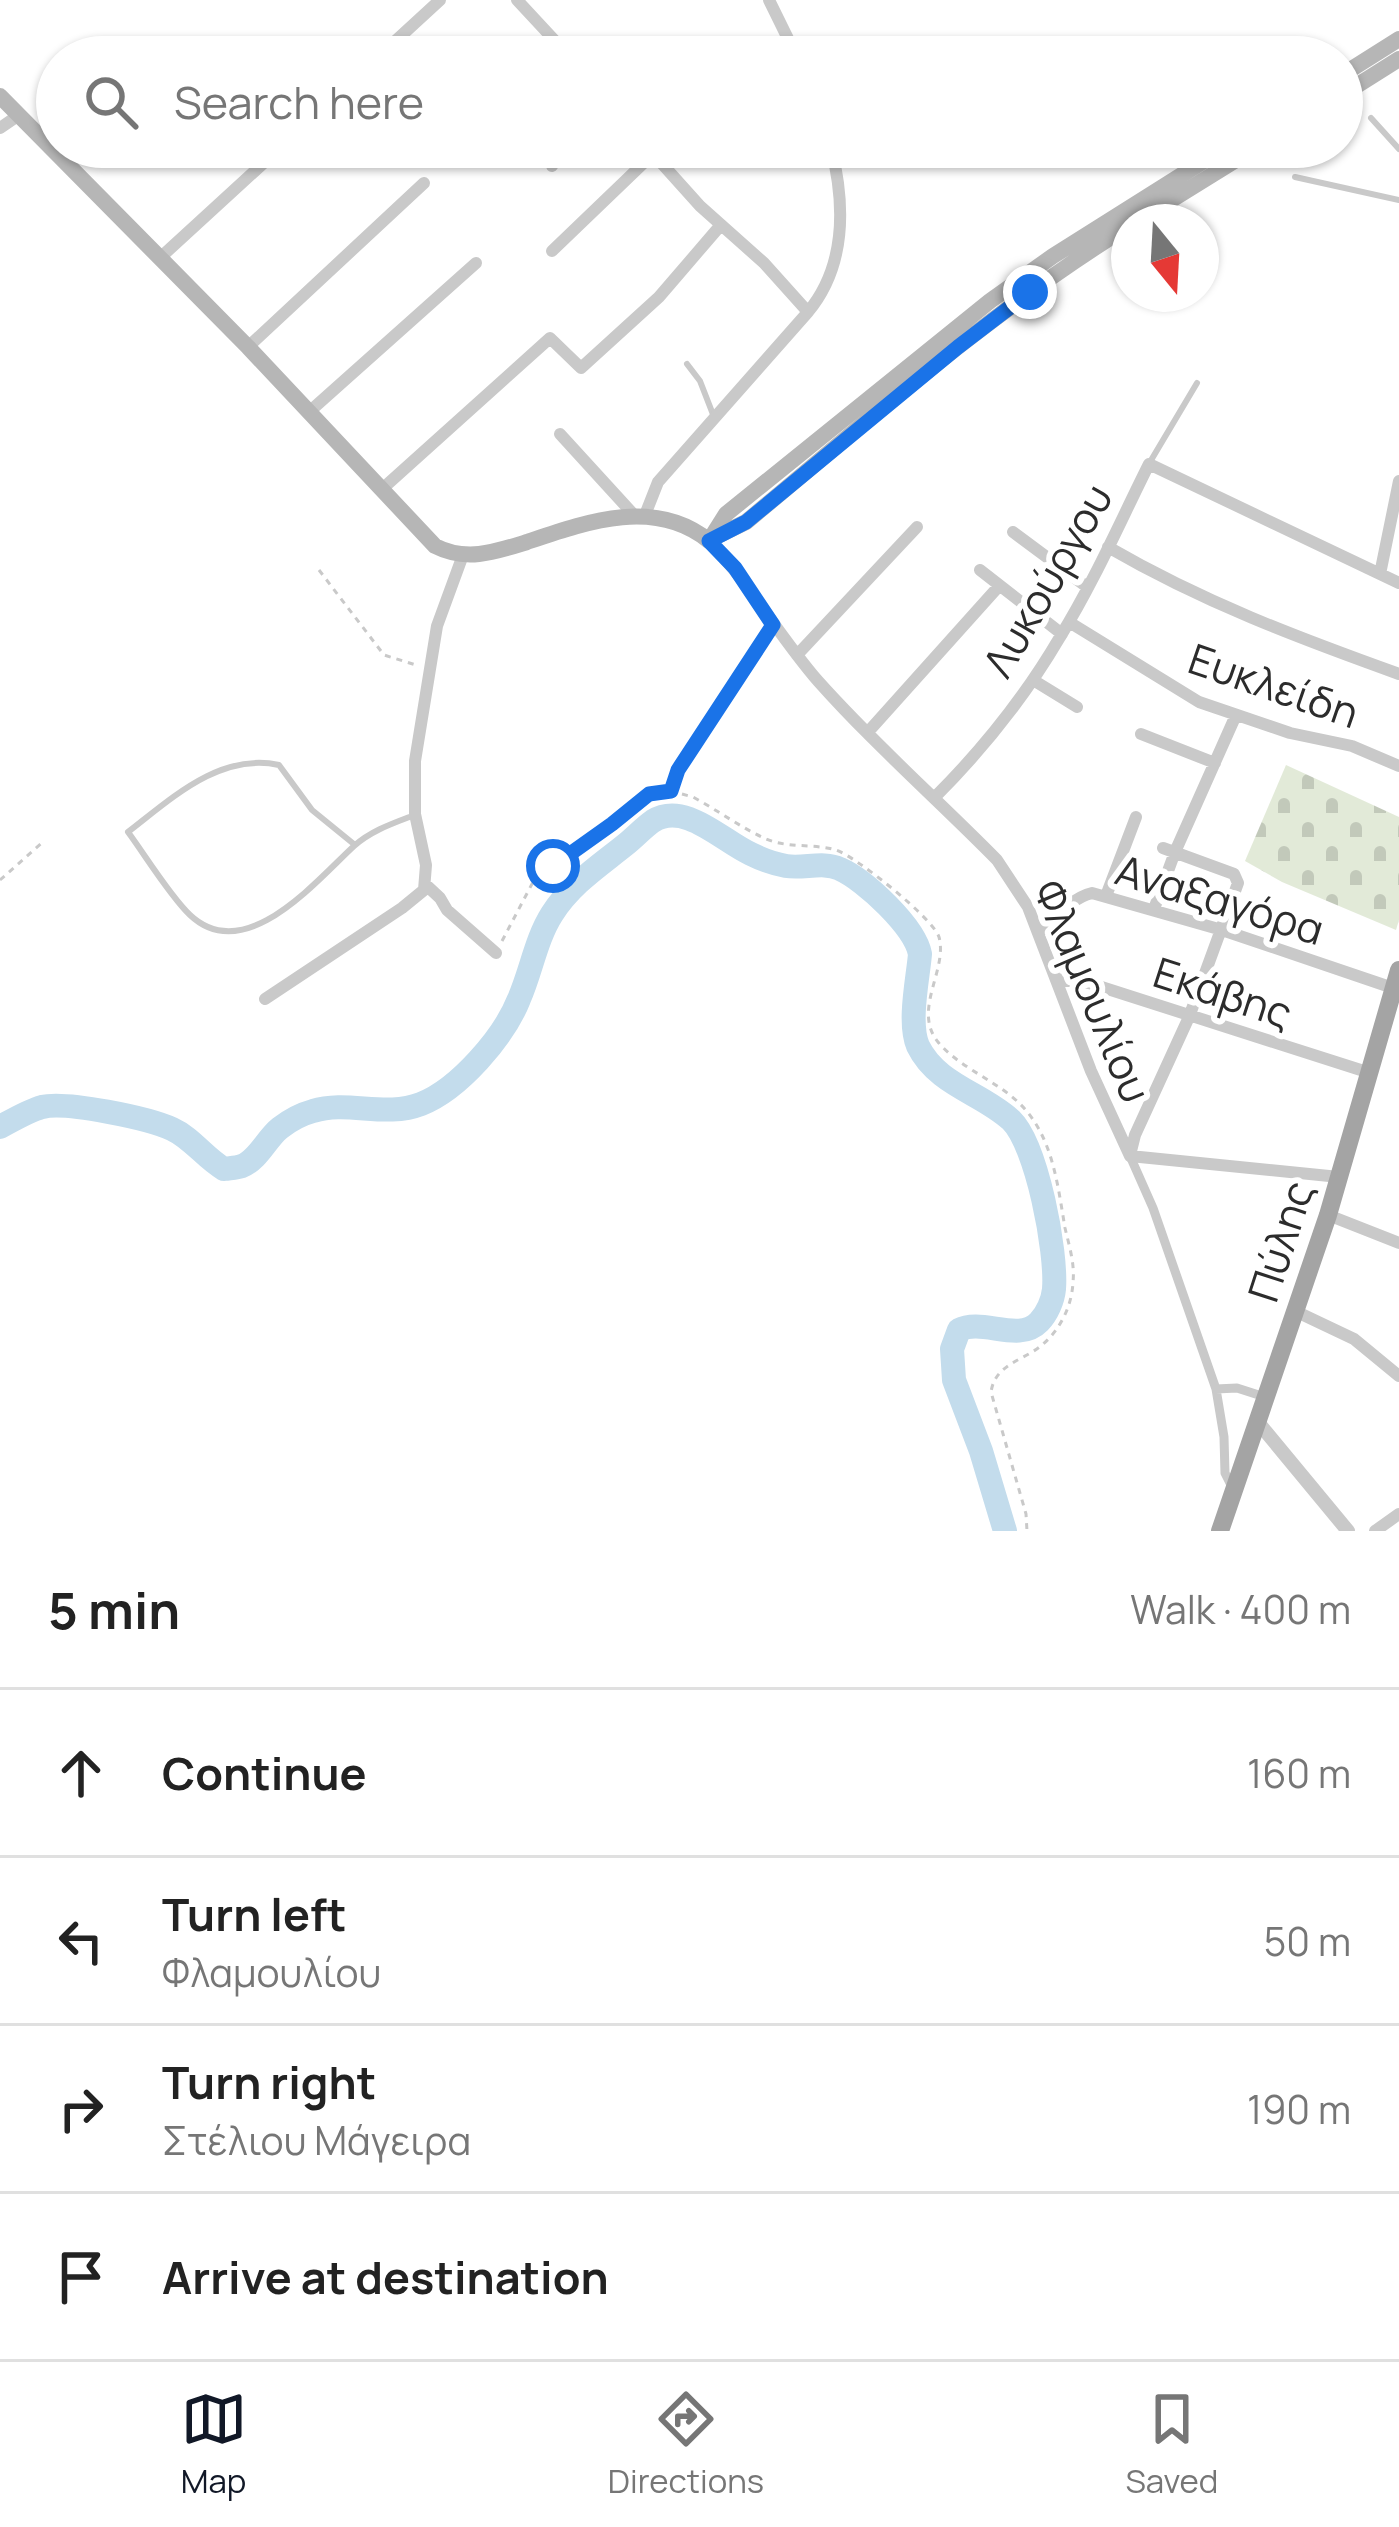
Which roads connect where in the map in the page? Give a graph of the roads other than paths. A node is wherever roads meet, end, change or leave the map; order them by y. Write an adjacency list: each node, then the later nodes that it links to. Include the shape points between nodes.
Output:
1 (440, 0): 4 (street)
2 (517, 0): 5 (street)
3 (769, 0): 6 (street)
4 (401, 36)
5 (550, 36)
6 (787, 36)
7 (1399, 39): 9 (main road)
8 (1399, 59): 10 (main road)
9 (1363, 62)
10 (1363, 82)
11 (0, 95): 12 (main road)
12 (19, 115): 14 (street); 15 (main road)
13 (1371, 118): 16 (lane)
14 (0, 128)
15 (36, 132)
16 (1399, 149)
17 (72, 168): 31 (main road)
18 (257, 168): 31 (street)
19 (633, 168): 30 (street)
20 (666, 168): 28 (street)
21 (835, 168): 33 (street, via 839,237 830,277)
22 (1193, 168): 46 (main road, via 990,301 727,514)
23 (1224, 168): 27 (main road)
24 (1295, 177): 26 (lane)
25 (424, 183): 34 (street)
26 (1399, 200)
27 (1165, 204)
28 (720, 226): 33 (street); 42 (street, via 659,297 580,368 550,338)
29 (1111, 238): 46 (main road, via 984,327 739,528)
30 (552, 251)
31 (161, 257): 34 (main road)
32 (476, 263): 37 (street)
33 (808, 312): 38 (street)
34 (248, 347): 37 (main road)
35 (687, 364): 38 (lane)
36 (1197, 383): 40 (lane, Λυκούργου)
37 (309, 412): 42 (main road)
38 (714, 417): 43 (street)
39 (560, 434): 43 (street)
40 (1149, 464): 47 (street, Λυκούργου); 50 (street)
41 (1399, 481): 50 (street)
42 (381, 490): 48 (main road, via 435,546)
43 (639, 515): 46 (main road, via 680,522); 48 (main road)
44 (917, 527): 56 (street)
45 (1013, 532): 53 (street)
46 (709, 541): 54 (street, Φλαμουλίου)
47 (1108, 547): 53 (street, Λυκούργου); 57 (street, via 1224,608)
48 (463, 555): 67 (street, via 430,668 415,761)
49 (980, 570): 52 (street, Ευκλείδη)
50 (1380, 574): 51 (street)
51 (1399, 583)
52 (999, 586): 55 (street, Ευκλείδη); 61 (street)
53 (1087, 587): 55 (street, Λυκούργου)
54 (773, 625): 56 (street, Φλαμουλίου); 65 (street)
55 (1065, 628): 58 (street, Λυκούργου); 60 (street, Ευκλείδη)
56 (797, 655): 61 (street, Φλαμουλίου)
57 (1399, 674)
58 (1033, 680): 59 (street); 66 (street, Λυκούργου)
59 (1077, 707)
60 (1236, 715): 63 (street); 64 (street, Ευκλείδη)
61 (868, 732): 66 (street, Φλαμουλίου)
62 (1141, 734): 63 (street)
63 (1215, 763): 70 (street)
64 (1399, 766)
65 (671, 791)
66 (935, 797): 75 (street, Φλαμουλίου, via 997,860)
67 (416, 814): 69 (lane); 71 (street)
68 (1136, 817): 72 (street)
69 (355, 845): 69 (lane, via 271,917 245,930 213,931 190,915 128,832 193,782 260,760 279,765 312,810)
70 (1169, 850): 73 (street); 74 (street, via 1238,878)
71 (425, 884): 76 (street); 79 (street, via 419,896)
72 (1106, 896): 73 (street, Αναξαγόρα); 75 (street, Αναξαγόρα, via 1082,895)
73 (1154, 909): 74 (street, Αναξαγόρα)
74 (1222, 930): 78 (street, Αναξαγόρα); 80 (street)
75 (1039, 933): 77 (street, Φλαμουλίου)
76 (496, 953)
77 (1057, 979): 80 (street, Εκάβης); 82 (street, Φλαμουλίου)
78 (1396, 979): 81 (main road, Πύλης)
79 (265, 999)
80 (1189, 1017): 81 (street, Εκάβης); 82 (street)
81 (1367, 1072): 83 (main road, Πύλης)
82 (1130, 1156): 83 (street); 88 (street, Φλαμουλίου)
83 (1339, 1177): 84 (main road, Πύλης)
84 (1328, 1215): 85 (street); 86 (main road, Πύλης)
85 (1399, 1243)
86 (1295, 1312): 87 (street, via 1354,1339); 89 (main road, Πύλης)
87 (1399, 1376)
88 (1216, 1389): 89 (street); 91 (street, Φλαμουλίου, via 1225,1473)
89 (1265, 1396): 90 (main road, Πύλης)
90 (1257, 1421): 91 (main road, Πύλης); 94 (street)
91 (1234, 1489): 93 (main road, Πύλης)
92 (1399, 1514): 95 (street)
93 (1220, 1531)
94 (1348, 1531)
95 (1375, 1531)

